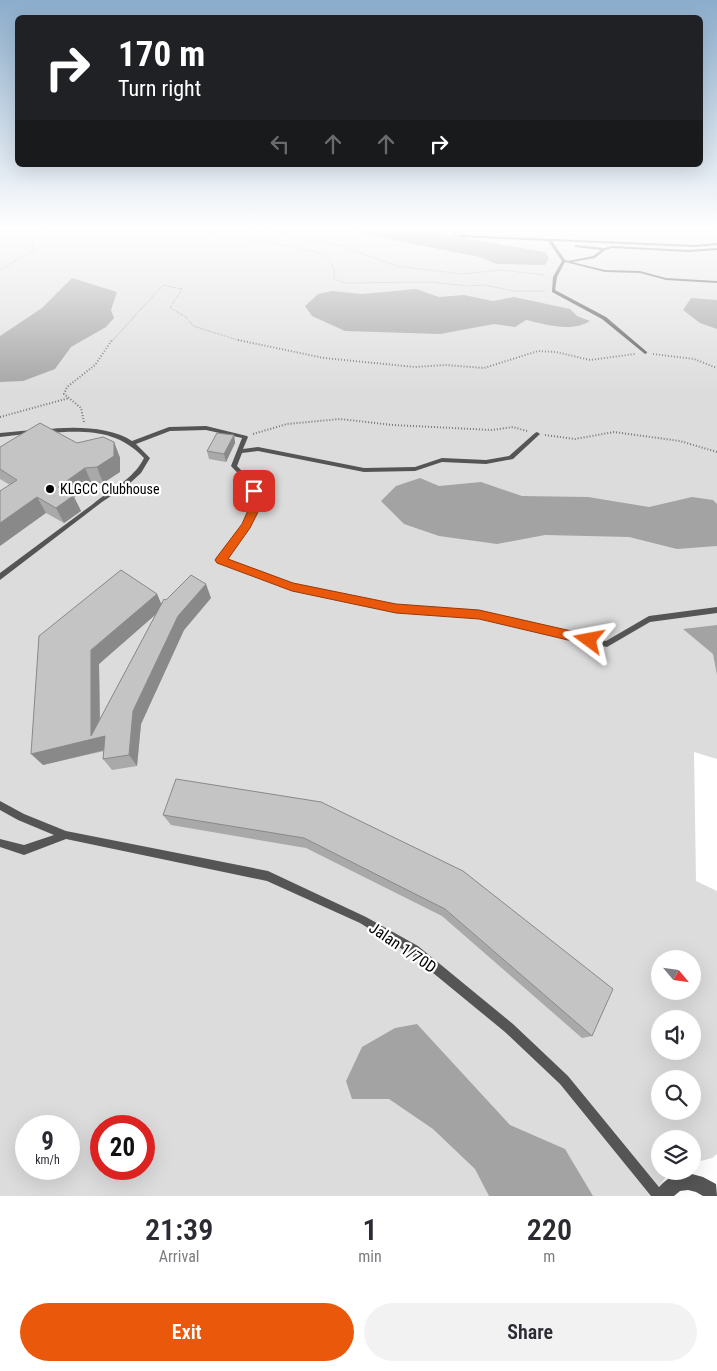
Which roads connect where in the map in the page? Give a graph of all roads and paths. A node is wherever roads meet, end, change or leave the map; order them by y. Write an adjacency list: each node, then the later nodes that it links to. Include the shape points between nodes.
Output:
1 (342, 282): 2 (path)
2 (373, 282)
3 (424, 282): 5 (path)
4 (554, 282): 5 (lane)
5 (553, 291): 6 (lane, via 604,318)
6 (645, 353): 7 (path, via 694,359); 8 (path, via 590,360 538,351 484,368 415,367 324,358 241,341 193,326 186,317 170,308 182,290 163,285 113,339 95,364 67,387 64,394)
7 (717, 368)
8 (69, 398): 9 (path); 10 (path, via 85,412)
9 (0, 417)
10 (82, 428): 12 (lane); 14 (lane)
11 (537, 434): 13 (path, via 513,427 492,430 340,419 287,424); 15 (lane, via 511,458 486,462 442,460 415,469 364,470 258,448); 16 (path, via 575,439 614,432 680,441)
12 (0, 435)
13 (245, 437): 14 (lane, via 206,428 169,429); 15 (lane)
14 (133, 443): 17 (lane, via 147,458 136,474)
15 (241, 451): 18 (lane, via 234,466 254,491 254,508 246,526 220,560 292,587 396,608 479,614 607,644 649,619)
16 (717, 452)
17 (0, 577)
18 (717, 610)
19 (0, 804): 20 (lane, Jalan 1/70D, via 21,817)
20 (66, 835): 21 (lane, via 24,850); 23 (lane, Jalan 1/70D, via 268,876 363,920 414,950 509,1028 564,1080)
21 (0, 843)
22 (713, 1189): 24 (street, via 688,1181 677,1182)
23 (659, 1196)
24 (663, 1196)

